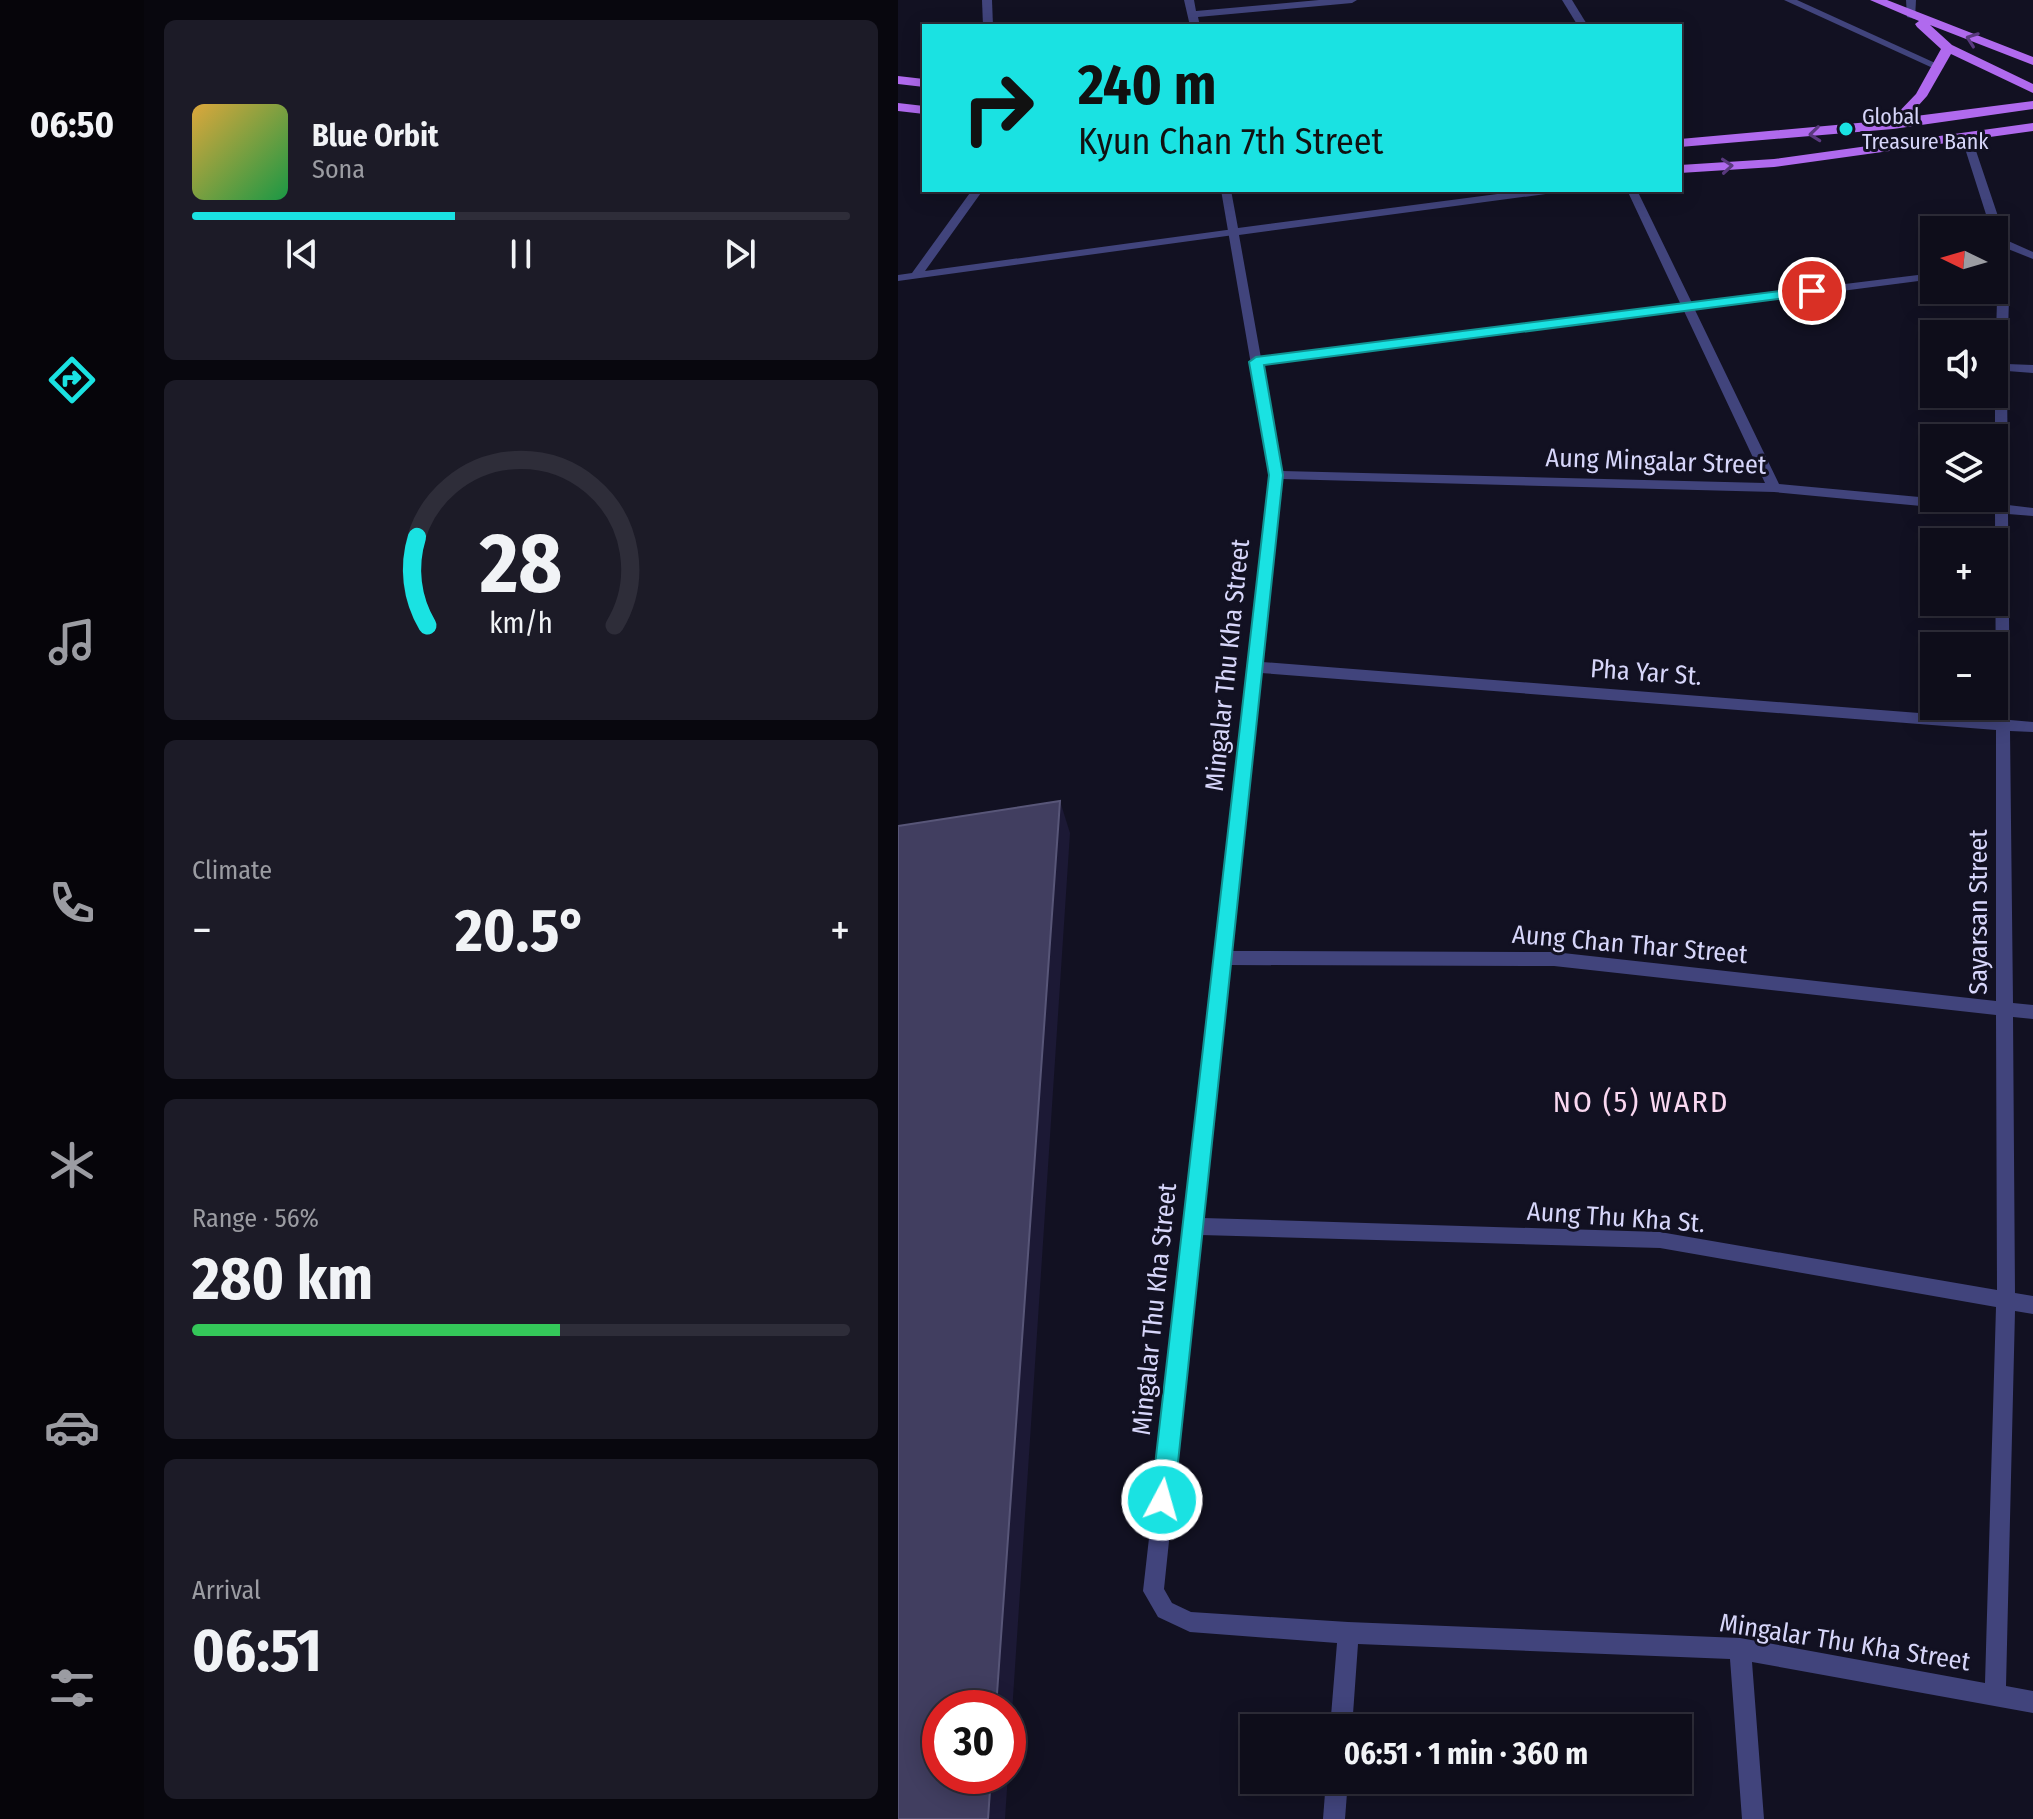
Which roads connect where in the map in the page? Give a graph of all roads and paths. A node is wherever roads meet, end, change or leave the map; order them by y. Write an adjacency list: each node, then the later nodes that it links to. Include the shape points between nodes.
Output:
1 (987, 0): 10 (street)
2 (1189, 0): 8 (street)
3 (1352, 0): 8 (street)
4 (1567, 0): 12 (street)
5 (1789, 0): 15 (street)
6 (1876, 0): 9 (main road)
7 (1911, 0): 9 (street)
8 (1193, 14): 11 (street)
9 (1912, 17): 13 (main road); 14 (main road, one-way to 9)
10 (988, 24)
11 (1195, 24)
12 (1582, 24)
13 (1948, 48): 15 (main road); 18 (main road)
14 (2033, 61)
15 (1939, 67): 22 (main road)
16 (898, 80): 17 (main road)
17 (922, 83)
18 (2033, 89)
19 (2033, 105): 22 (main road)
20 (898, 107): 21 (main road)
21 (922, 110)
22 (1893, 125): 25 (main road, one-way to 25)
23 (2033, 127): 24 (main road)
24 (1966, 136): 26 (main road, one-way to 24, via 1774,163); 31 (street, Sayarsan Street)
25 (1682, 143)
26 (1682, 169)
27 (977, 192): 35 (street)
28 (1226, 192): 32 (street, Mingalar Thu Kha Street)
29 (1538, 192): 32 (street)
30 (1633, 192): 38 (street)
31 (1992, 216)
32 (1234, 232): 35 (street); 39 (street, Mingalar Thu Kha Street)
33 (2008, 245): 34 (street)
34 (2033, 256)
35 (916, 275): 36 (street)
36 (898, 278)
37 (1920, 278): 38 (street)
38 (1689, 307): 39 (street); 43 (street)
39 (1256, 362): 42 (street, Mingalar Thu Kha Street)
40 (2008, 367): 41 (street)
41 (2033, 369)
42 (1276, 475): 43 (street, Aung Mingalar Street); 48 (street, Mingalar Thu Kha Street)
43 (1774, 488): 44 (street, Aung Mingalar Street)
44 (1920, 501)
45 (2008, 510): 47 (street, Aung Mingalar Street)
46 (2002, 512): 49 (street, Sayarsan Street)
47 (2033, 512)
48 (1255, 667): 49 (street, Pha Yar St.); 51 (street, Mingalar Thu Kha Street)
49 (2003, 722): 50 (street, Pha Yar St.); 52 (street, Sayarsan Street)
50 (2033, 727)
51 (1221, 958): 52 (street, Aung Chan Thar Street, via 1554,959); 54 (street, Mingalar Thu Kha Street)
52 (2004, 1007): 53 (street, Aung Chan Thar Street); 55 (street, Sayarsan Street)
53 (2033, 1012)
54 (1191, 1226): 55 (street, Aung Thu Kha St., via 1660,1240); 57 (street, Mingalar Thu Kha Street, via 1153,1591 1165,1610 1190,1622)
55 (2006, 1299): 56 (street, Aung Thu Kha St.); 59 (street, Sayarsan Street)
56 (2033, 1305)
57 (1348, 1633): 58 (street, Mingalar Thu Kha Street); 61 (street)
58 (1740, 1649): 59 (street, Mingalar Thu Kha Street); 64 (street)
59 (1995, 1694): 60 (street, Mingalar Thu Kha Street)
60 (2033, 1702)
61 (1342, 1714)
62 (1336, 1794): 63 (street)
63 (1334, 1819)
64 (1753, 1819)

